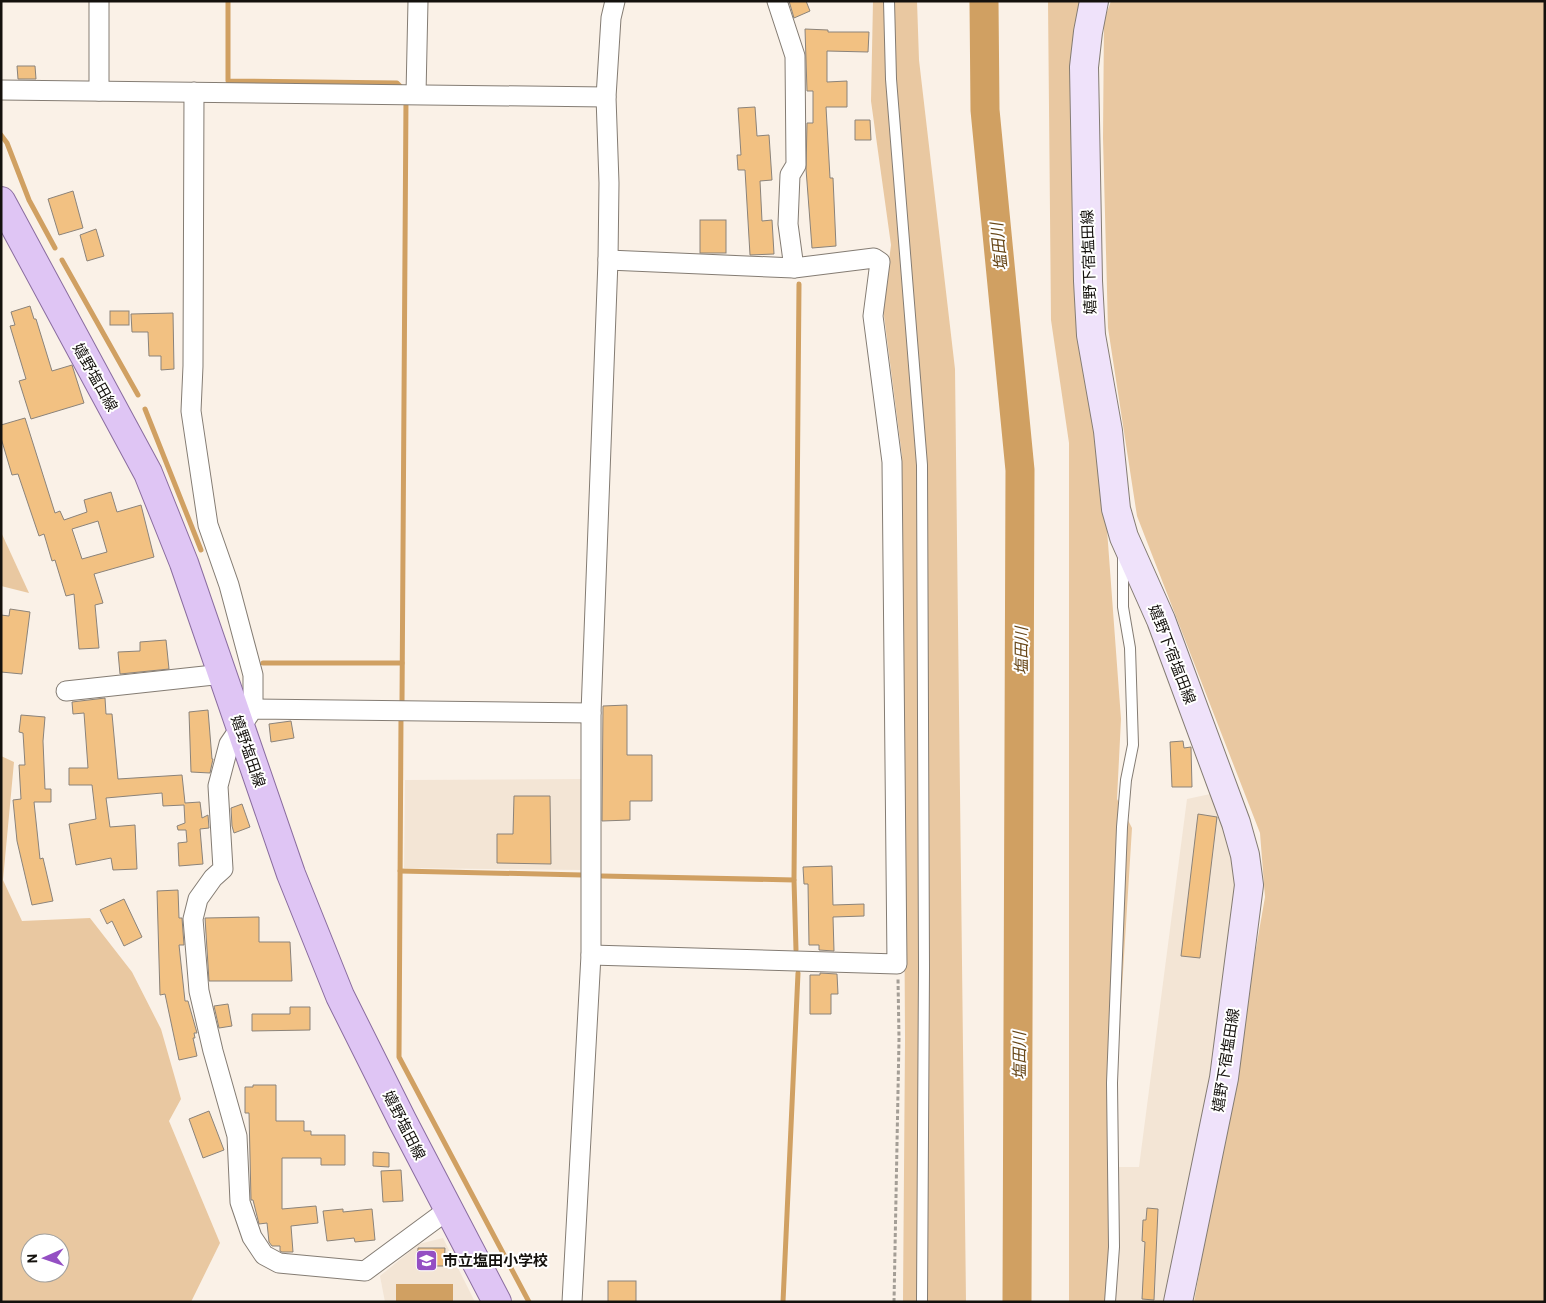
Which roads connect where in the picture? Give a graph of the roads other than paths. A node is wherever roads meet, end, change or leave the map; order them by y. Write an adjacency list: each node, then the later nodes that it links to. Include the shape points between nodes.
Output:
1 (99, 1): 10 (street)
2 (418, 1): 12 (street)
3 (615, 1): 13 (street)
4 (777, 1): 16 (street, via 794,56 796,165 790,175 788,224)
5 (889, 1): 26 (lane, via 891,79 922,465)
6 (1084, 1): 8 (lane)
7 (1094, 1): 8 (main road, 嬉野下宿塩田線)
8 (1088, 32): 17 (main road, 嬉野下宿塩田線, via 1084,67 1091,335 1108,431 1116,509)
9 (1, 90): 10 (street)
10 (99, 91): 11 (street)
11 (194, 92): 12 (street); 21 (street, via 191,411 208,525 229,585 253,675)
12 (407, 94): 13 (street)
13 (606, 97): 15 (street)
14 (1, 201): 18 (main road, 嬉野塩田線, via 148,472 184,563)
15 (608, 260): 16 (street); 20 (street)
16 (794, 268): 22 (street, via 874,258 880,262 873,316 892,462 897,964)
17 (1124, 537): 27 (lane, via 1122,607 1130,648 1133,745 1122,827 1112,1083 1114,1247); 28 (main road, 嬉野下宿塩田線, via 1161,620 1236,823 1245,854 1248,885 1224,1078)
18 (222, 674): 19 (street); 21 (main road, 嬉野塩田線)
19 (66, 691)
20 (590, 712): 21 (street); 22 (street)
21 (247, 717): 23 (main road, 嬉野塩田線, via 291,874 340,996); 23 (street, via 229,744 218,786 224,870 213,878 198,899 193,919 198,991 237,1136 240,1202 252,1237 264,1255 279,1263 365,1271)
22 (591, 955): 25 (street)
23 (449, 1209): 24 (main road, 嬉野塩田線)
24 (497, 1302)
25 (572, 1302)
26 (922, 1302)
27 (1110, 1302)
28 (1178, 1302)

